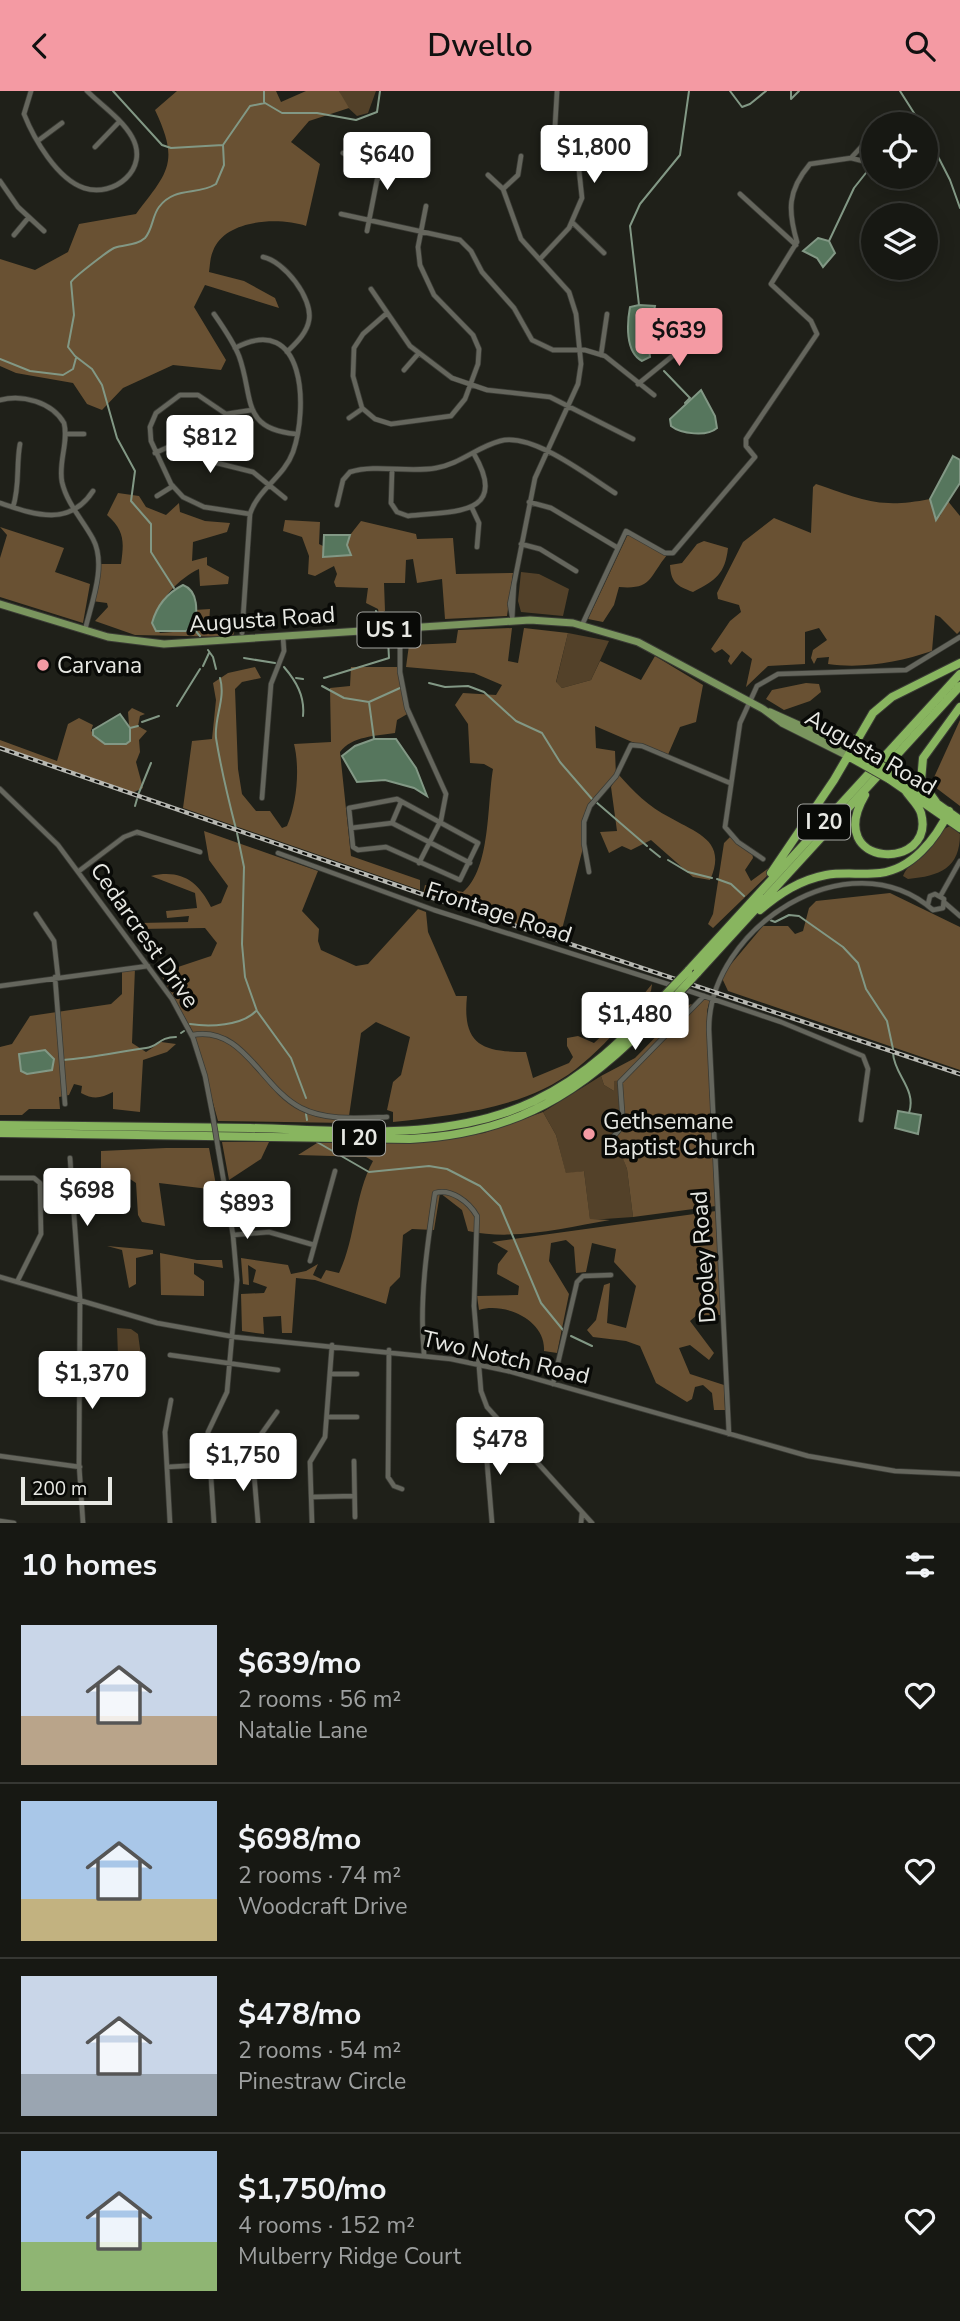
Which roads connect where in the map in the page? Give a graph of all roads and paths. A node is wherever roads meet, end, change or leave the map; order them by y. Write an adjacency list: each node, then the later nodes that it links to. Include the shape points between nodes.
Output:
1 (31, 91): 6 (street, via 24,114)
2 (87, 91): 4 (street)
3 (556, 92): 23 (street, via 555,126 581,182)
4 (119, 122): 6 (street, via 134,141 135,165 121,184 105,190 81,187 65,176); 7 (street)
5 (62, 123): 6 (street)
6 (38, 140)
7 (95, 147)
8 (861, 147): 12 (street)
9 (402, 151): 14 (street)
10 (343, 153): 14 (street)
11 (521, 156): 17 (street, via 518,175)
12 (851, 158): 13 (street); 28 (street, via 810,164 800,175 789,205)
13 (861, 160)
14 (381, 173): 22 (street)
15 (488, 175): 17 (street)
16 (0, 181): 21 (street)
17 (503, 189): 31 (street, via 519,236)
18 (740, 194): 28 (street)
19 (426, 206): 24 (street)
20 (341, 214): 22 (street)
21 (29, 218): 25 (street); 27 (street)
22 (369, 219): 24 (street); 26 (street)
23 (573, 223): 29 (street); 31 (street)
24 (421, 230): 38 (street, via 465,243 538,345 560,352); 44 (street, via 418,259 429,287 477,343 479,361)
25 (44, 231)
26 (367, 231)
27 (14, 235)
28 (796, 245): 75 (street, via 771,284 811,321 817,334 747,436 746,446 755,457 673,552 665,553 626,531)
29 (604, 253)
30 (262, 257): 39 (street, via 286,268 310,311 307,329)
31 (540, 259): 38 (street, via 572,299)
32 (371, 289): 33 (street)
33 (387, 313): 40 (street); 48 (street, via 359,338 352,356)
34 (214, 314): 37 (street)
35 (607, 314): 41 (street)
36 (692, 328): 43 (street, via 683,347)
37 (235, 348): 39 (street, via 263,339); 49 (street)
38 (580, 350): 41 (street); 47 (street, via 580,377)
39 (287, 352): 53 (street, via 301,383)
40 (418, 354): 42 (street); 44 (street)
41 (601, 355): 43 (street, via 621,366)
42 (404, 370)
43 (638, 384): 45 (street)
44 (470, 385): 47 (street, via 537,393); 48 (street, via 461,406 438,420 391,424)
45 (654, 395)
46 (0, 400): 52 (street, via 16,398 48,406 60,416)
47 (568, 405): 54 (street); 56 (street)
48 (362, 408): 50 (street)
49 (252, 410): 53 (street, via 270,430); 57 (street, via 226,414 200,397 183,394 160,409 148,426)
50 (349, 418)
51 (85, 433): 52 (street)
52 (66, 434): 70 (street, via 61,477)
53 (296, 434): 60 (street, via 288,464)
54 (633, 439)
55 (20, 444): 69 (street)
56 (545, 452): 58 (street, via 524,442 504,440); 63 (street); 67 (street)
57 (155, 453): 60 (street, via 187,444 213,462 248,469); 61 (street)
58 (474, 454): 59 (street, via 437,468); 71 (street, via 485,483 483,495)
59 (392, 471): 68 (street, via 346,472); 71 (street, via 390,509 408,516)
60 (270, 485): 65 (street); 72 (street)
61 (173, 486): 64 (street); 72 (street, via 198,506)
62 (93, 491): 70 (street)
63 (615, 493)
64 (157, 496)
65 (285, 498)
66 (0, 502): 69 (street)
67 (529, 502): 73 (street); 75 (street, via 551,508)
68 (337, 505)
69 (13, 507): 70 (street, via 44,516)
70 (73, 507): 81 (street, via 94,540 97,554)
71 (472, 508): 74 (street, via 479,523)
72 (250, 513): 82 (street)
73 (521, 544): 76 (street, via 540,549); 78 (street)
74 (477, 547)
75 (618, 548): 79 (street)
76 (576, 571)
77 (0, 604): 81 (main road, Augusta Road / US 1)
78 (512, 619): 79 (main road, Augusta Road / US 1); 80 (main road, Augusta Road / US 1)
79 (582, 625): 88 (main road, Augusta Road / US 1, via 638,642)
80 (400, 629): 83 (main road, Augusta Road / US 1); 104 (street, via 403,692 446,793)
81 (85, 631): 82 (main road, Augusta Road / US 1, via 164,645)
82 (242, 636): 83 (main road, Augusta Road / US 1)
83 (283, 637): 99 (street, via 284,650 271,684)
84 (960, 637): 88 (street, via 906,670 778,674 757,686)
85 (960, 663): 91 (highway, via 881,705)
86 (960, 674): 119 (highway, I 20)
87 (960, 686): 95 (highway, I 20)
88 (749, 702): 90 (main road, Augusta Road / US 1); 96 (street, via 740,723)
89 (960, 707): 101 (highway, via 923,758 921,781)
90 (763, 709): 92 (main road, Augusta Road / US 1); 93 (main road, Augusta Road / US 1, via 782,723)
91 (857, 739): 92 (highway); 93 (highway)
92 (839, 742): 93 (main road, Augusta Road / US 1)
93 (850, 753): 94 (highway, Augusta Road / US 1, bridge); 119 (highway)
94 (891, 776): 98 (highway, Augusta Road / US 1); 101 (highway, Augusta Road / US 1)
95 (874, 781): 98 (highway, via 854,824 862,844 878,854 904,851 919,836 921,814); 127 (highway, I 20)
96 (730, 783): 111 (street, via 726,830); 116 (street, via 631,745 584,822)
97 (0, 789): 115 (street, Cedarcrest Drive, via 38,822)
98 (905, 790): 102 (highway, Augusta Road / US 1)
99 (262, 797)
100 (401, 801): 104 (street); 105 (street); 106 (street, via 349,808)
101 (936, 802): 102 (highway, Augusta Road / US 1)
102 (947, 814): 103 (highway, Augusta Road / US 1); 107 (highway, Augusta Road / US 1); 127 (highway, via 924,849 910,861 885,872 827,875 802,882 774,899)
103 (960, 820)
104 (440, 822): 108 (street); 114 (street, via 478,843)
105 (392, 823): 106 (street); 108 (street)
106 (351, 828): 113 (street, via 353,847 358,850 386,847)
107 (960, 828)
108 (430, 843): 113 (street); 114 (street)
109 (200, 852): 115 (street, via 137,832)
110 (278, 853): 133 (street, Frontage Road, via 434,910)
111 (763, 859)
112 (960, 861): 118 (street)
113 (419, 863): 114 (street, via 455,881)
114 (470, 863)
115 (79, 871): 128 (street, Cedarcrest Drive)
116 (589, 871)
117 (915, 895): 120 (street, Dooley Road); 122 (street, Dooley Road); 134 (street, Dooley Road, via 888,885 860,885 824,888 800,896 734,954)
118 (941, 895): 120 (street); 121 (street)
119 (755, 897): 129 (highway, I 20)
120 (930, 897): 122 (street)
121 (944, 903): 123 (street); 124 (street)
122 (928, 904): 123 (street)
123 (939, 910): 124 (street)
124 (954, 913): 126 (street)
125 (36, 914): 130 (street, via 54,941)
126 (960, 916)
127 (722, 946): 129 (highway, I 20)
128 (148, 967): 130 (street); 135 (street, Cedarcrest Drive)
129 (692, 972): 132 (highway, I 20, bridge)
130 (57, 977): 131 (street); 136 (street)
131 (0, 986)
132 (669, 996): 139 (highway, I 20, via 575,1078 527,1105 460,1125 393,1131); 140 (highway, I 20, via 616,1057 577,1087 517,1118 466,1133 410,1139)
133 (704, 996): 134 (street, Frontage Road); 141 (street, via 620,1083 623,1125)
134 (712, 999): 138 (street, Frontage Road, via 863,1056 868,1069); 170 (street, Dooley Road, via 709,1027)
135 (192, 1035): 137 (street, via 216,1036 236,1045 284,1097 309,1112); 145 (street, Cedarcrest Drive, bridge, via 205,1076)
136 (65, 1104)
137 (387, 1118)
138 (861, 1119)
139 (0, 1125)
140 (0, 1133)
141 (614, 1136)
142 (70, 1158): 151 (street)
143 (335, 1171): 146 (street)
144 (0, 1178): 150 (street, via 37,1179 40,1183 42,1228)
145 (233, 1235): 146 (street, via 269,1232); 152 (street, Cedarcrest Drive)
146 (314, 1245): 147 (street)
147 (310, 1261)
148 (611, 1275): 164 (street, via 583,1276 577,1282)
149 (0, 1277): 150 (street, Two Notch Road)
150 (19, 1280): 151 (street, Two Notch Road)
151 (80, 1299): 152 (street, Two Notch Road, via 157,1323); 175 (street)
152 (235, 1336): 153 (street, Two Notch Road); 159 (street, Cedarcrest Drive)
153 (310, 1343): 154 (street, Two Notch Road); 158 (street, via 328,1350)
154 (332, 1345): 155 (street, Two Notch Road); 158 (street)
155 (389, 1350): 156 (street, Two Notch Road); 178 (street, via 388,1476)
156 (424, 1354): 160 (street, Two Notch Road); 160 (street, via 422,1310 431,1221 435,1193 443,1191 461,1199 477,1216 473,1297)
157 (170, 1355): 159 (street)
158 (331, 1361): 162 (street)
159 (231, 1363): 161 (street); 174 (street, Cedarcrest Drive, via 226,1397 208,1429)
160 (480, 1364): 164 (street, Two Notch Road); 169 (street, via 484,1400)
161 (278, 1370)
162 (331, 1374): 163 (street); 167 (street)
163 (357, 1374)
164 (553, 1384): 170 (street, Two Notch Road)
165 (171, 1400): 176 (street, via 165,1432)
166 (277, 1412): 172 (street, via 254,1443)
167 (327, 1417): 168 (street); 180 (street, via 325,1437 310,1462)
168 (357, 1417)
169 (506, 1430): 181 (street); 190 (street, via 486,1450)
170 (729, 1434): 177 (street, Two Notch Road, via 857,1466)
171 (0, 1456): 175 (street)
172 (253, 1461): 174 (street); 184 (street)
173 (354, 1461): 179 (street)
174 (210, 1464): 176 (street); 188 (street, Cedarcrest Drive)
175 (80, 1467): 186 (street)
176 (167, 1467): 187 (street)
177 (960, 1474)
178 (402, 1489)
179 (354, 1496): 180 (street); 182 (street)
180 (312, 1497): 189 (street)
181 (582, 1512): 191 (street); 192 (street)
182 (355, 1517)
183 (0, 1521): 185 (street)
184 (258, 1522)
185 (14, 1523)
186 (83, 1523)
187 (170, 1523)
188 (214, 1523)
189 (312, 1523)
190 (492, 1523)
191 (581, 1523)
192 (592, 1523)

